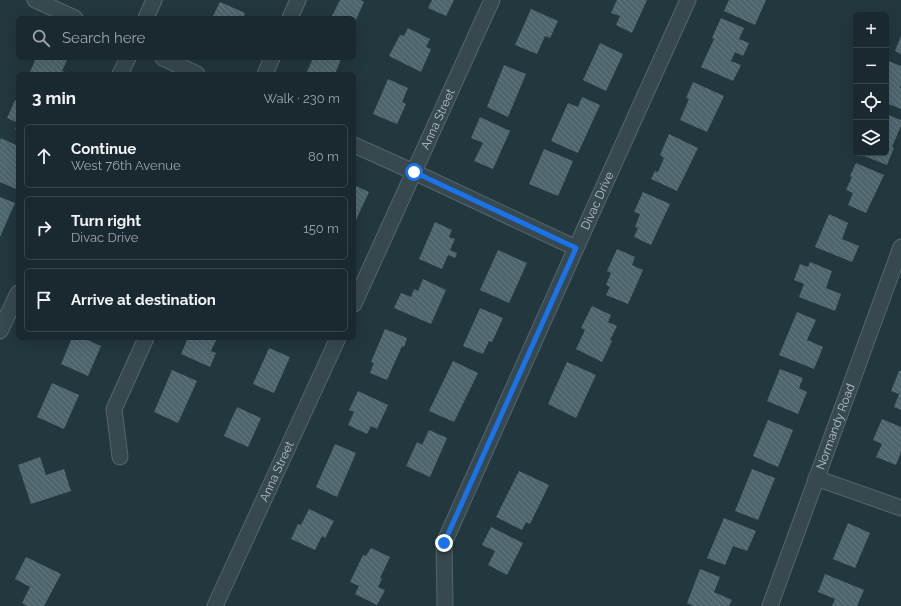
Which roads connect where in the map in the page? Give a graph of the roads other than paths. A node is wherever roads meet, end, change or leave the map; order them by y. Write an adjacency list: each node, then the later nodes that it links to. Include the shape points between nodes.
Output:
1 (35, 0): 6 (street)
2 (154, 0): 7 (street)
3 (298, 0): 8 (street)
4 (492, 0): 16 (street, Anna Street)
5 (688, 0): 18 (street, Divac Drive)
6 (71, 16)
7 (147, 16)
8 (291, 16)
9 (127, 60): 12 (street)
10 (167, 60): 13 (street)
11 (271, 60): 14 (street)
12 (121, 72)
13 (193, 72)
14 (266, 72)
15 (356, 146): 16 (street)
16 (414, 172): 18 (street); 20 (street, Anna Street)
17 (901, 247): 25 (street, Normandy Road)
18 (576, 248): 27 (street, Divac Drive, via 444,543)
19 (16, 297): 21 (street)
20 (356, 300)
21 (0, 331)
22 (145, 340): 24 (street, via 114,409)
23 (337, 340): 28 (street, Anna Street)
24 (120, 457)
25 (816, 478): 26 (street); 29 (street, Normandy Road)
26 (901, 508)
27 (446, 605)
28 (215, 606)
29 (770, 606)

